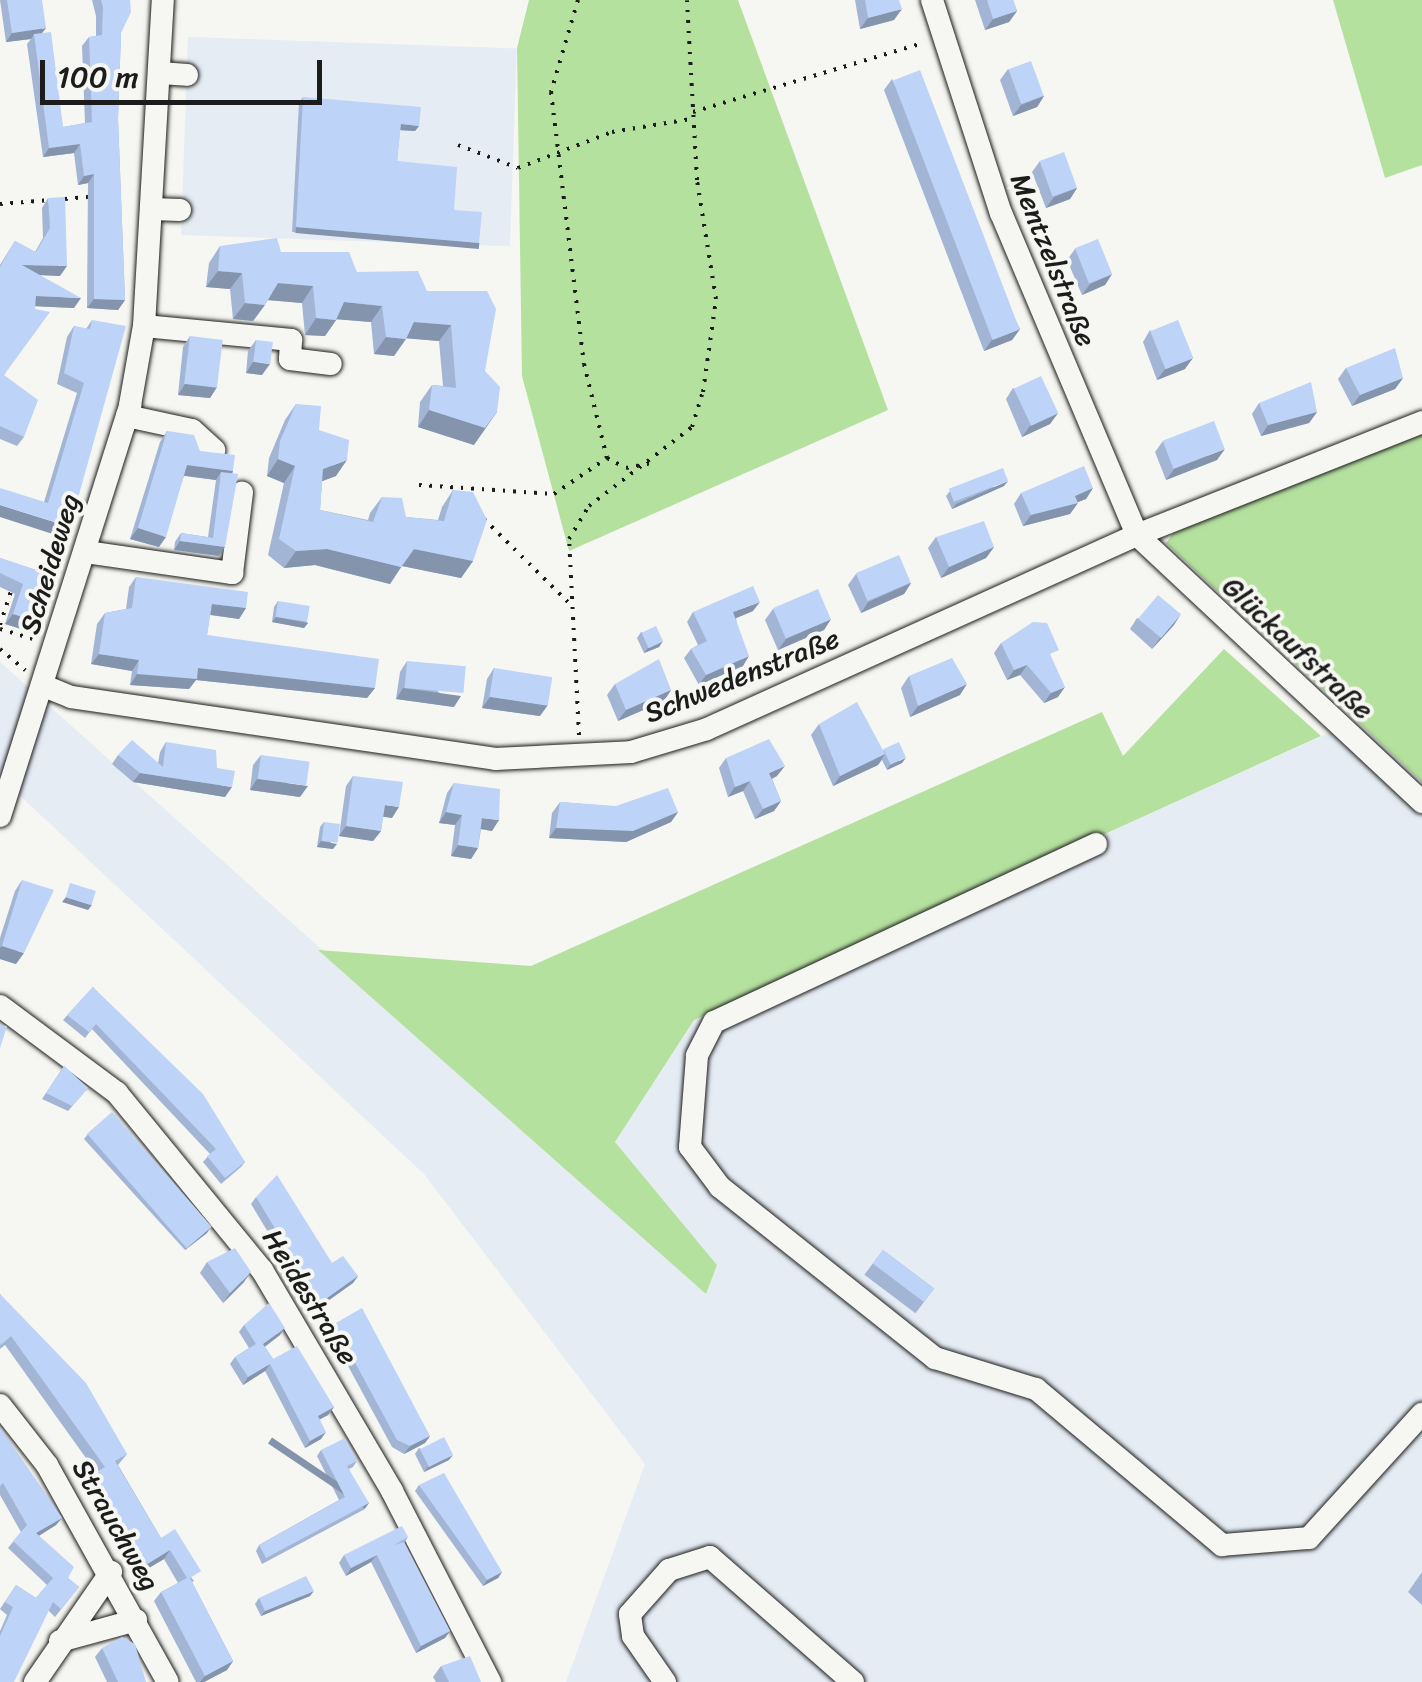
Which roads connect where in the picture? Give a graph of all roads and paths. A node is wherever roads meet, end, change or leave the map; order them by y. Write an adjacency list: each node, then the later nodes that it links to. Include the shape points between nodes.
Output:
1 (164, 0): 6 (street, Scheideweg)
2 (578, 0): 10 (path, via 551,92)
3 (687, 0): 8 (path)
4 (932, 0): 5 (street, Mentzelstraße)
5 (942, 37): 8 (path); 27 (street, Mentzelstraße, via 1000,214)
6 (160, 74): 7 (street); 13 (street, Scheideweg)
7 (186, 75)
8 (691, 116): 10 (path); 21 (path, via 716,299 692,428)
9 (458, 145): 10 (path, via 518,168)
10 (559, 152): 20 (path, via 584,364)
11 (94, 196): 12 (path)
12 (0, 204)
13 (152, 209): 14 (street); 15 (street, Scheideweg)
14 (180, 210)
15 (144, 326): 16 (street, via 291,340 290,359); 17 (street, Scheideweg)
16 (331, 364)
17 (127, 416): 19 (street, via 192,430); 28 (street, Scheideweg)
18 (1422, 422): 27 (street, Schwedenstraße)
19 (214, 450)
20 (607, 458): 21 (path, via 626,468); 23 (path, via 554,494)
21 (656, 462): 30 (path, via 589,506 569,540)
22 (420, 485): 23 (path)
23 (452, 488): 25 (path)
24 (242, 493): 28 (street, via 232,574)
25 (465, 501)
26 (478, 514): 30 (path)
27 (1137, 535): 35 (street, Schwedenstraße, via 707,729); 36 (street, Glückaufstraße)
28 (86, 552): 32 (street, Scheideweg)
29 (6, 589): 31 (path)
30 (573, 607): 35 (path)
31 (0, 627): 32 (path)
32 (56, 646): 34 (street, Scheideweg)
33 (0, 649): 34 (path)
34 (44, 686): 35 (street, Schwedenstraße, via 71,698 494,759); 37 (street, Scheideweg)
35 (580, 760)
36 (1422, 802)
37 (0, 816)
38 (1096, 844): 41 (street, via 714,1022 697,1056 690,1147 720,1186 935,1358 1036,1390 1222,1545 1309,1538)
39 (0, 1006): 47 (street, Heidestraße, via 116,1093 262,1270 392,1491)
40 (0, 1405): 42 (street, Strauchweg)
41 (1422, 1414)
42 (111, 1572): 43 (street, Strauchweg); 44 (street)
43 (136, 1620): 44 (street); 46 (street, Strauchweg)
44 (57, 1643): 45 (street)
45 (35, 1682)
46 (168, 1682)
47 (490, 1682)
48 (665, 1682): 49 (street, via 633,1636 630,1614 669,1570 710,1557)
49 (853, 1682)

